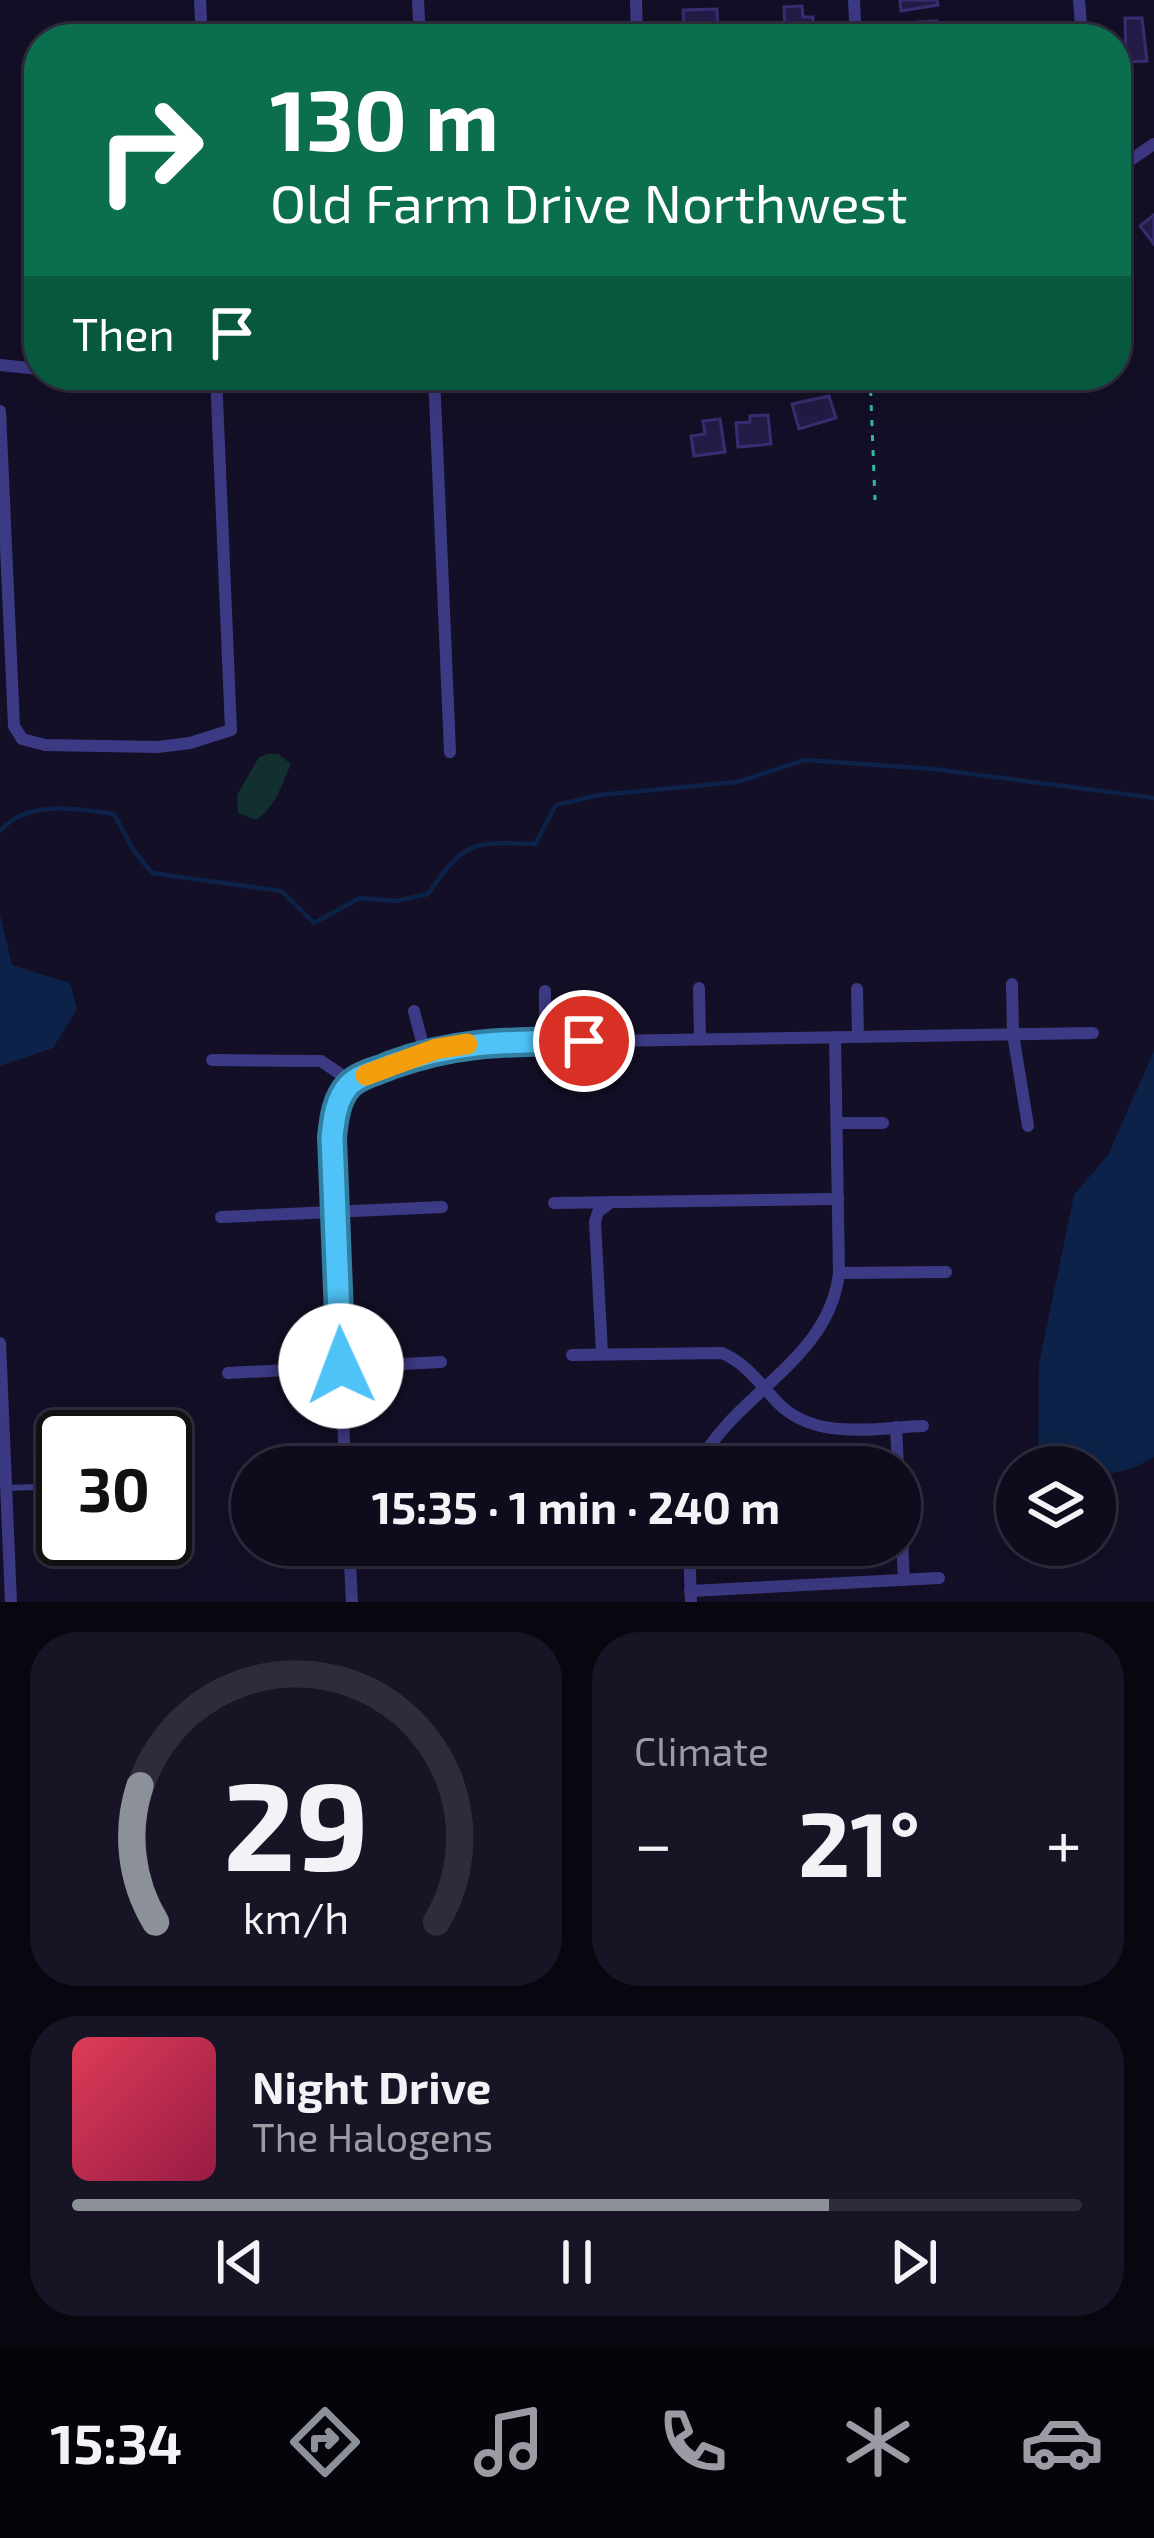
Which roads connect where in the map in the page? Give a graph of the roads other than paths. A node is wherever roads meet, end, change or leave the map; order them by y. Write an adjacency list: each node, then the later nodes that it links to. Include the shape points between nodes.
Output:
1 (217, 390): 3 (street, via 232,730 190,743 44,745 22,739 14,726)
2 (435, 390): 4 (street)
3 (0, 411)
4 (450, 752)
5 (1012, 984): 11 (street)
6 (699, 988): 14 (street)
7 (856, 988): 13 (street)
8 (545, 991): 15 (street)
9 (414, 1011): 16 (street)
10 (1094, 1033): 11 (street)
11 (1013, 1034): 13 (street); 21 (street)
12 (835, 1036): 13 (street); 14 (street); 19 (street)
13 (858, 1036)
14 (700, 1039): 15 (street)
15 (545, 1042): 16 (street)
16 (425, 1053): 18 (street)
17 (212, 1060): 18 (street, via 321,1060)
18 (352, 1082): 26 (street, via 333,1124)
19 (837, 1123): 20 (street); 22 (street)
20 (883, 1123)
21 (1028, 1126)
22 (838, 1199): 23 (street); 28 (street)
23 (612, 1202): 24 (street); 31 (street, via 595,1222)
24 (554, 1203)
25 (442, 1207): 26 (street)
26 (335, 1212): 27 (street); 34 (street)
27 (221, 1217)
28 (839, 1273): 29 (street); 36 (street, via 824,1325)
29 (946, 1273)
30 (0, 1343): 42 (street)
31 (602, 1353): 32 (street); 36 (street, via 722,1353)
32 (572, 1355)
33 (441, 1362): 34 (street)
34 (341, 1366): 35 (street); 39 (street)
35 (228, 1372)
36 (765, 1388): 38 (street, via 810,1425); 40 (street)
37 (923, 1426): 38 (street)
38 (896, 1427): 41 (street)
39 (344, 1446)
40 (711, 1446)
41 (897, 1446)
42 (3, 1461): 44 (street)
43 (36, 1487): 44 (lane)
44 (7, 1488): 51 (street)
45 (350, 1566): 52 (street)
46 (690, 1566): 50 (street)
47 (903, 1566): 49 (street)
48 (939, 1578): 49 (street)
49 (904, 1580): 50 (street)
50 (691, 1596)
51 (11, 1602)
52 (352, 1602)

